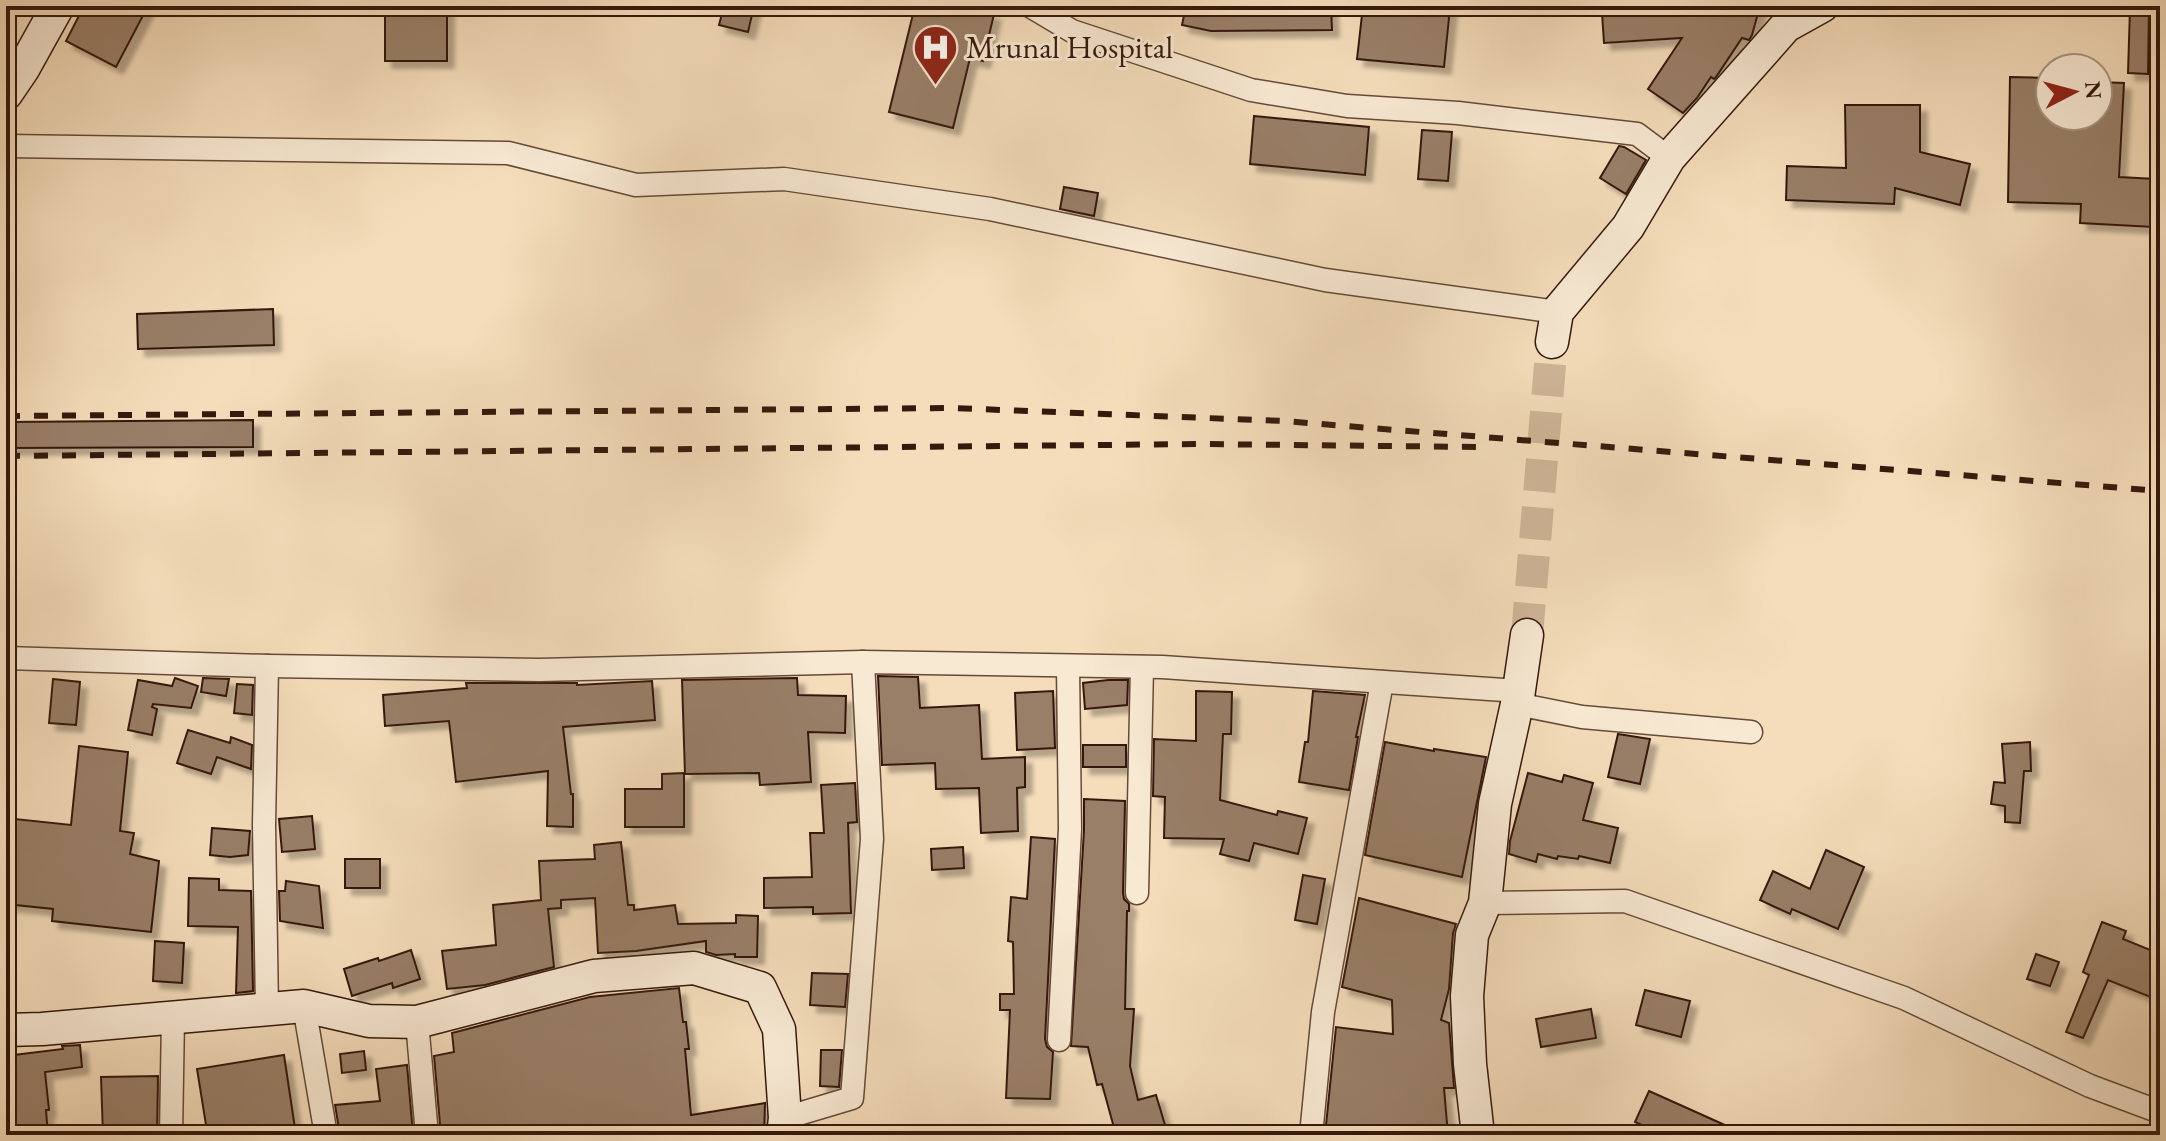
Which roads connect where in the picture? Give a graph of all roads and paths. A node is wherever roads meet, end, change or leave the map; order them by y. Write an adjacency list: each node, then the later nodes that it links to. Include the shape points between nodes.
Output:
1 (58, 6): 5 (street)
2 (1030, 6): 7 (street, via 1072,31 1251,90 1347,106 1637,134)
3 (1822, 6): 4 (street)
4 (1786, 16): 7 (street)
5 (6, 94)
6 (6, 146): 8 (street, via 508,153 636,185 784,179 990,209)
7 (1669, 158): 8 (street, via 1628,227)
8 (1554, 327)
9 (1527, 635): 16 (street)
10 (6, 658): 12 (street)
11 (863, 662): 12 (street, via 539,670); 13 (street); 27 (street, via 872,839 852,1098)
12 (267, 666): 21 (street)
13 (1068, 666): 14 (street); 25 (street, via 1070,829)
14 (1142, 667): 15 (street); 18 (street)
15 (1382, 682): 16 (street); 31 (street, via 1323,1012)
16 (1518, 698): 17 (street, via 1582,717); 19 (street, via 1495,804)
17 (1751, 732)
18 (1137, 893)
19 (1485, 903): 26 (street, via 1625,901 1904,998 2090,1086); 32 (street, via 1472,935 1467,996)
20 (304, 1006): 21 (street); 23 (street, via 369,1021); 29 (street)
21 (267, 1009): 22 (street)
22 (173, 1017): 24 (street); 28 (street)
23 (417, 1022): 27 (street, via 594,976 694,968 760,988 779,1029); 30 (street)
24 (6, 1030)
25 (1059, 1040)
26 (2160, 1112)
27 (784, 1126)
28 (171, 1135)
29 (326, 1135)
30 (427, 1135)
31 (1313, 1135)
32 (1478, 1135)

